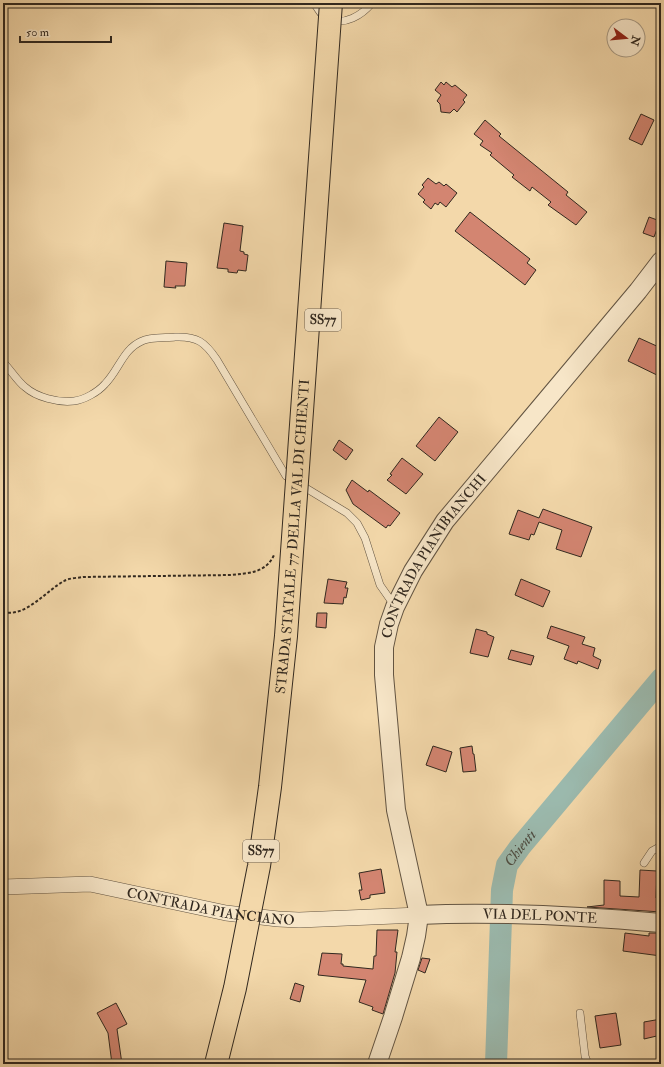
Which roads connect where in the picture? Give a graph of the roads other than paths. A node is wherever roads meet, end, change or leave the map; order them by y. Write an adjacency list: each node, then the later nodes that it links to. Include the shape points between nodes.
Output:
1 (314, 3): 4 (lane, via 328,19 339,21 352,19)
2 (331, 3): 14 (highway, STRADA STATALE 77 DELLA VAL DI CHIENTI / SS77, bridge, via 286,636 270,787 259,866 240,965)
3 (346, 3): 15 (highway, STRADA STATALE 77 DELLA VAL DI CHIENTI / SS77, via 300,637 288,753 274,864 250,988)
4 (372, 3)
5 (661, 261): 7 (street, CONTRADA PIANIBIANCHI, via 445,521 413,571)
6 (3, 362): 7 (lane, via 24,387 54,400 74,401 88,396 105,384 126,352 143,340 187,336 196,339 208,347 217,360 286,476 346,513 357,523 365,538 380,586)
7 (395, 607): 11 (street, CONTRADA PIANIBIANCHI, via 384,647 387,723 396,810)
8 (661, 846): 9 (lane, via 652,851)
9 (644, 863)
10 (3, 887): 11 (street, CONTRADA PIANCIANO, via 90,884 226,913 299,920)
11 (419, 915): 12 (street, VIA DEL PONTE, via 449,913 595,917); 16 (street, via 411,958)
12 (661, 924)
13 (580, 1013): 17 (lane)
14 (216, 1064)
15 (230, 1064)
16 (377, 1064)
17 (588, 1064)

